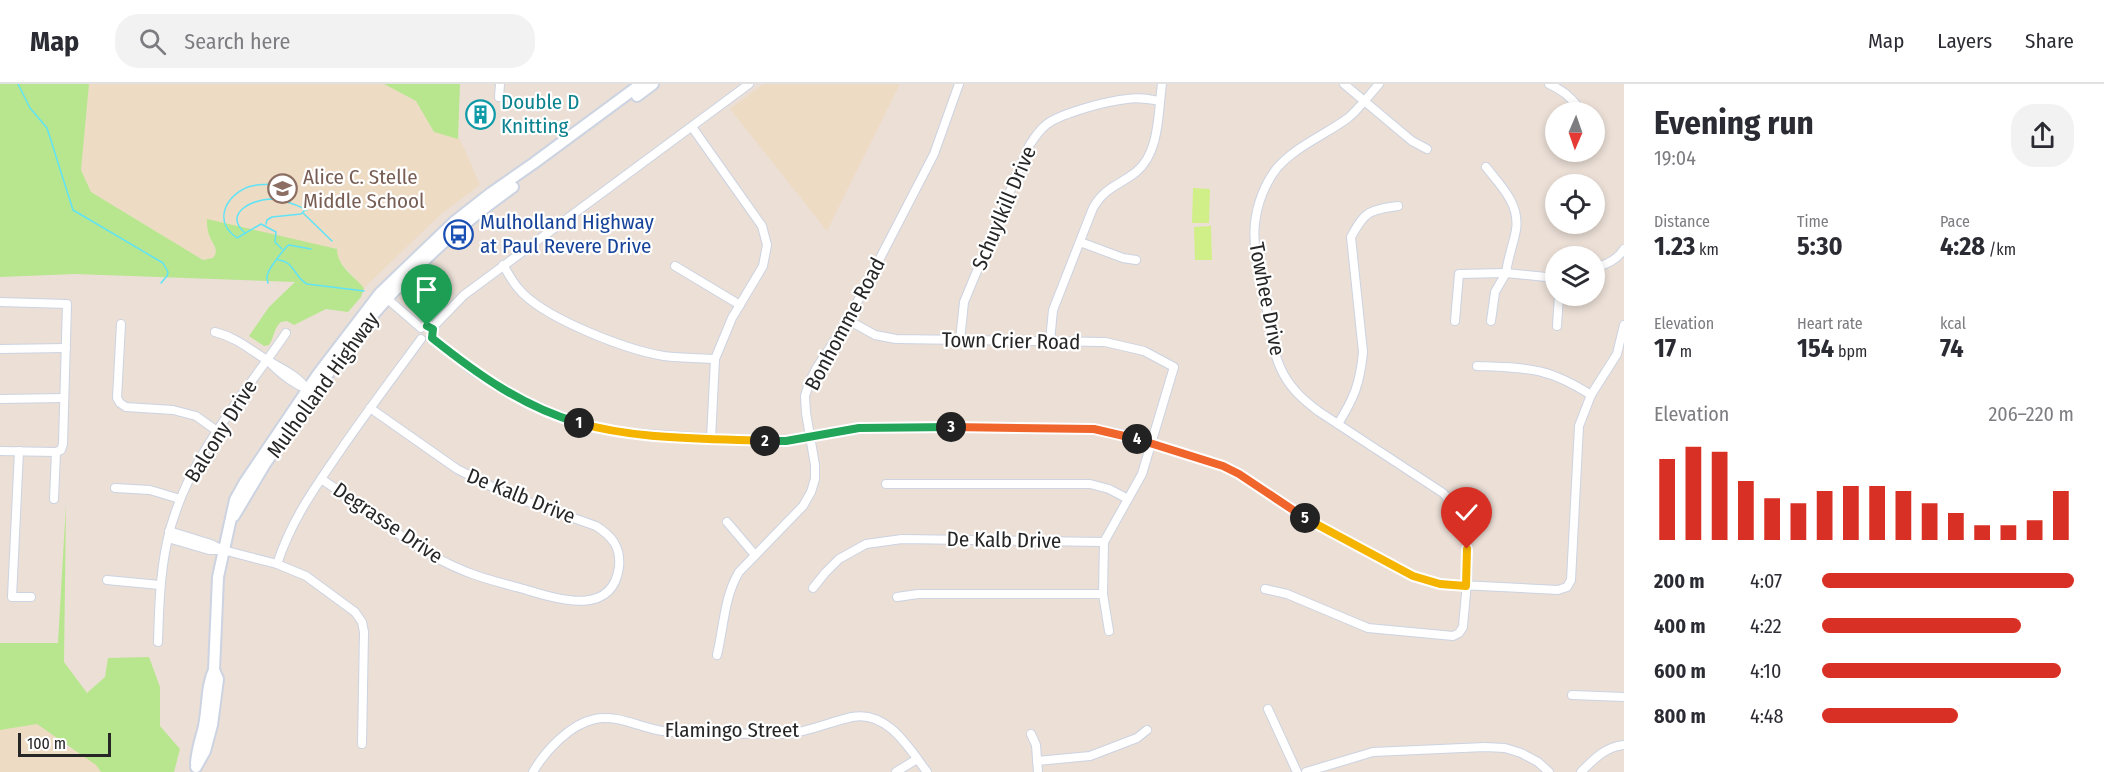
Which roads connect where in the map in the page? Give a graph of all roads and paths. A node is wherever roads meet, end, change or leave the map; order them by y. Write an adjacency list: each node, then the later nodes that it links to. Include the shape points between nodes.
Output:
1 (500, 84): 10 (street)
2 (642, 84): 50 (main road, Mulholland Highway, via 490,193 438,237 380,292)
3 (653, 84): 26 (main road, Mulholland Highway, via 460,227)
4 (749, 84): 14 (street)
5 (959, 84): 30 (street, Bonhomme Road, via 934,154)
6 (1162, 84): 11 (street)
7 (1344, 84): 12 (street)
8 (1379, 84): 12 (street, Towhee Drive)
9 (1550, 84): 13 (street)
10 (499, 97)
11 (1160, 101): 18 (street, via 1154,141 1145,162 1099,197); 42 (street, Schuylkill Drive, via 1114,101 1062,116 1036,134 964,302)
12 (1364, 101): 15 (street); 55 (street, Towhee Drive, via 1351,115 1276,169 1263,192 1255,221 1256,252 1283,374 1302,399)
13 (1575, 102)
14 (692, 127): 22 (street); 28 (street, via 762,226 767,245 763,266)
15 (1427, 149)
16 (1486, 167): 24 (street, via 1511,199 1515,216 1516,229)
17 (1398, 206): 55 (street, via 1373,209 1359,221 1351,237 1362,366 1355,394)
18 (1080, 242): 20 (street); 43 (street, via 1053,310)
19 (1624, 249): 21 (street)
20 (1136, 260)
21 (1605, 264)
22 (503, 265): 37 (street, via 464,295); 47 (street, via 533,302 575,325 638,350)
23 (675, 266): 28 (street)
24 (1506, 273): 25 (street); 31 (street, via 1459,274); 32 (street, via 1495,292)
25 (1545, 277)
26 (385, 297): 36 (street); 50 (main road, Mulholland Highway)
27 (0, 302): 44 (street, via 67,304)
28 (740, 305): 47 (street)
29 (1558, 306): 35 (street)
30 (848, 320): 42 (street, Town Crier Road, via 886,338); 57 (street, Bonhomme Road, via 808,384 806,413)
31 (1455, 321)
32 (1491, 321)
33 (121, 324): 56 (street, via 117,398 120,403 196,416)
34 (1624, 325): 46 (street)
35 (1557, 326)
36 (421, 328): 37 (street); 41 (street)
37 (432, 328): 40 (street)
38 (215, 332): 48 (street, via 239,340)
39 (286, 333): 48 (street, Balcony Drive)
40 (432, 338): 41 (street); 58 (street, via 504,391 563,418 618,432)
41 (421, 339): 54 (street)
42 (960, 340): 43 (street, Town Crier Road)
43 (1050, 341): 59 (street, Town Crier Road, via 1124,345 1174,367)
44 (66, 348): 45 (street); 52 (street)
45 (0, 350)
46 (1621, 356): 51 (street)
47 (715, 359): 58 (street)
48 (267, 360): 50 (street, via 302,381); 56 (street, Balcony Drive)
49 (1477, 366): 51 (street, via 1544,371)
50 (310, 391): 72 (main road, Mulholland Highway, via 232,518)
51 (1591, 395): 78 (street, via 1577,438 1571,580 1567,587 1558,590)
52 (64, 398): 53 (street); 62 (street, via 63,444 62,450)
53 (0, 399)
54 (370, 408): 63 (street); 75 (street, De Kalb Drive, via 457,469 506,494 609,534 620,559)
55 (1338, 424): 78 (street, Towhee Drive, via 1443,493 1453,504 1466,532)
56 (217, 431): 67 (street, Balcony Drive)
57 (810, 436): 58 (street, via 773,442); 59 (street, via 881,427 1094,429); 73 (street, Bonhomme Road, via 815,465 811,492 803,506)
58 (711, 439)
59 (1152, 444): 68 (street); 78 (street, via 1239,474 1298,514 1413,576)
60 (0, 451): 61 (street)
61 (19, 451): 62 (street); 82 (street, via 12,597)
62 (56, 452): 66 (street)
63 (321, 479): 74 (street, via 299,511); 75 (street, Degrasse Drive, via 404,539 468,573 576,602 590,601 603,594)
64 (886, 484): 68 (street, via 1090,484)
65 (115, 488): 67 (street, via 150,490)
66 (54, 499)
67 (180, 499): 70 (street, Balcony Drive)
68 (1128, 499): 71 (street)
69 (727, 522): 73 (street)
70 (169, 535): 72 (street); 77 (street, Balcony Drive)
71 (1104, 542): 79 (street, De Kalb Drive, via 884,541 866,544 839,559); 81 (street)
72 (223, 550): 74 (street); 96 (main road, Mulholland Highway, via 216,596 214,670 218,679 212,725)
73 (755, 555): 86 (street, Bonhomme Road, via 732,584)
74 (278, 564): 92 (street, via 306,576 355,612 362,622)
75 (618, 574)
76 (107, 580): 77 (street)
77 (160, 585): 85 (street, Balcony Drive)
78 (1466, 586): 80 (street, via 1463,627 1452,636 1368,628 1287,594)
79 (813, 588)
80 (1265, 589)
81 (1103, 594): 83 (street); 84 (street)
82 (31, 597)
83 (897, 597)
84 (1109, 631)
85 (158, 642)
86 (717, 655)
87 (1572, 695): 88 (street)
88 (1624, 697)
89 (1268, 709): 101 (street)
90 (1147, 730): 95 (street, via 1137,738 1090,756)
91 (1031, 734): 95 (street)
92 (362, 744)
93 (1624, 745): 104 (street, via 1603,751)
94 (917, 759): 97 (street, Flamingo Street, via 890,727 874,717 854,716 788,734 663,731 596,718 566,734); 98 (street); 99 (street, Flamingo Street)
95 (1037, 761): 100 (street)
96 (195, 770)
97 (533, 772)
98 (896, 772)
99 (927, 772)
100 (1038, 772)
101 (1297, 772)
102 (1306, 772): 103 (street, via 1373,752 1485,747 1521,753)
103 (1549, 772)
104 (1581, 772)

